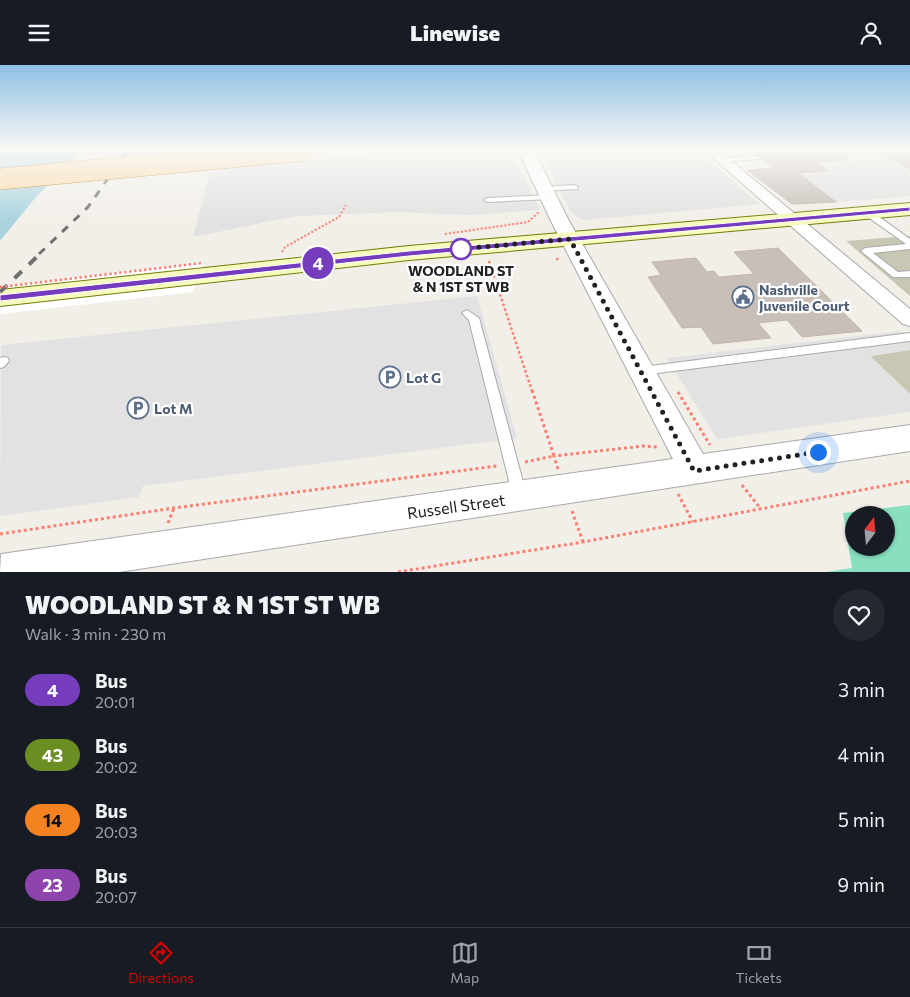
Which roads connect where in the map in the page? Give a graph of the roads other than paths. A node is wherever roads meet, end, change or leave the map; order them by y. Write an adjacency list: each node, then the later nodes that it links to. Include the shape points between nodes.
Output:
1 (57, 174): 4 (main road, bridge)
2 (535, 174): 6 (street)
3 (738, 174): 10 (street)
4 (0, 179)
5 (574, 187): 6 (lane)
6 (542, 194): 7 (lane); 12 (street)
7 (488, 200)
8 (910, 209): 9 (main road)
9 (868, 213): 10 (main road); 11 (lane)
10 (792, 219): 12 (main road); 16 (street)
11 (910, 244): 13 (lane, via 865,251 896,275)
12 (561, 252): 14 (main road, via 382,256); 18 (street)
13 (910, 273)
14 (0, 298)
15 (467, 313): 21 (lane, via 474,318)
16 (910, 319)
17 (910, 337): 18 (lane)
18 (642, 371): 20 (street)
19 (910, 438): 20 (street, Russell Street)
20 (686, 481): 21 (street, Russell Street)
21 (520, 497): 22 (street, Russell Street)
22 (1, 572)

